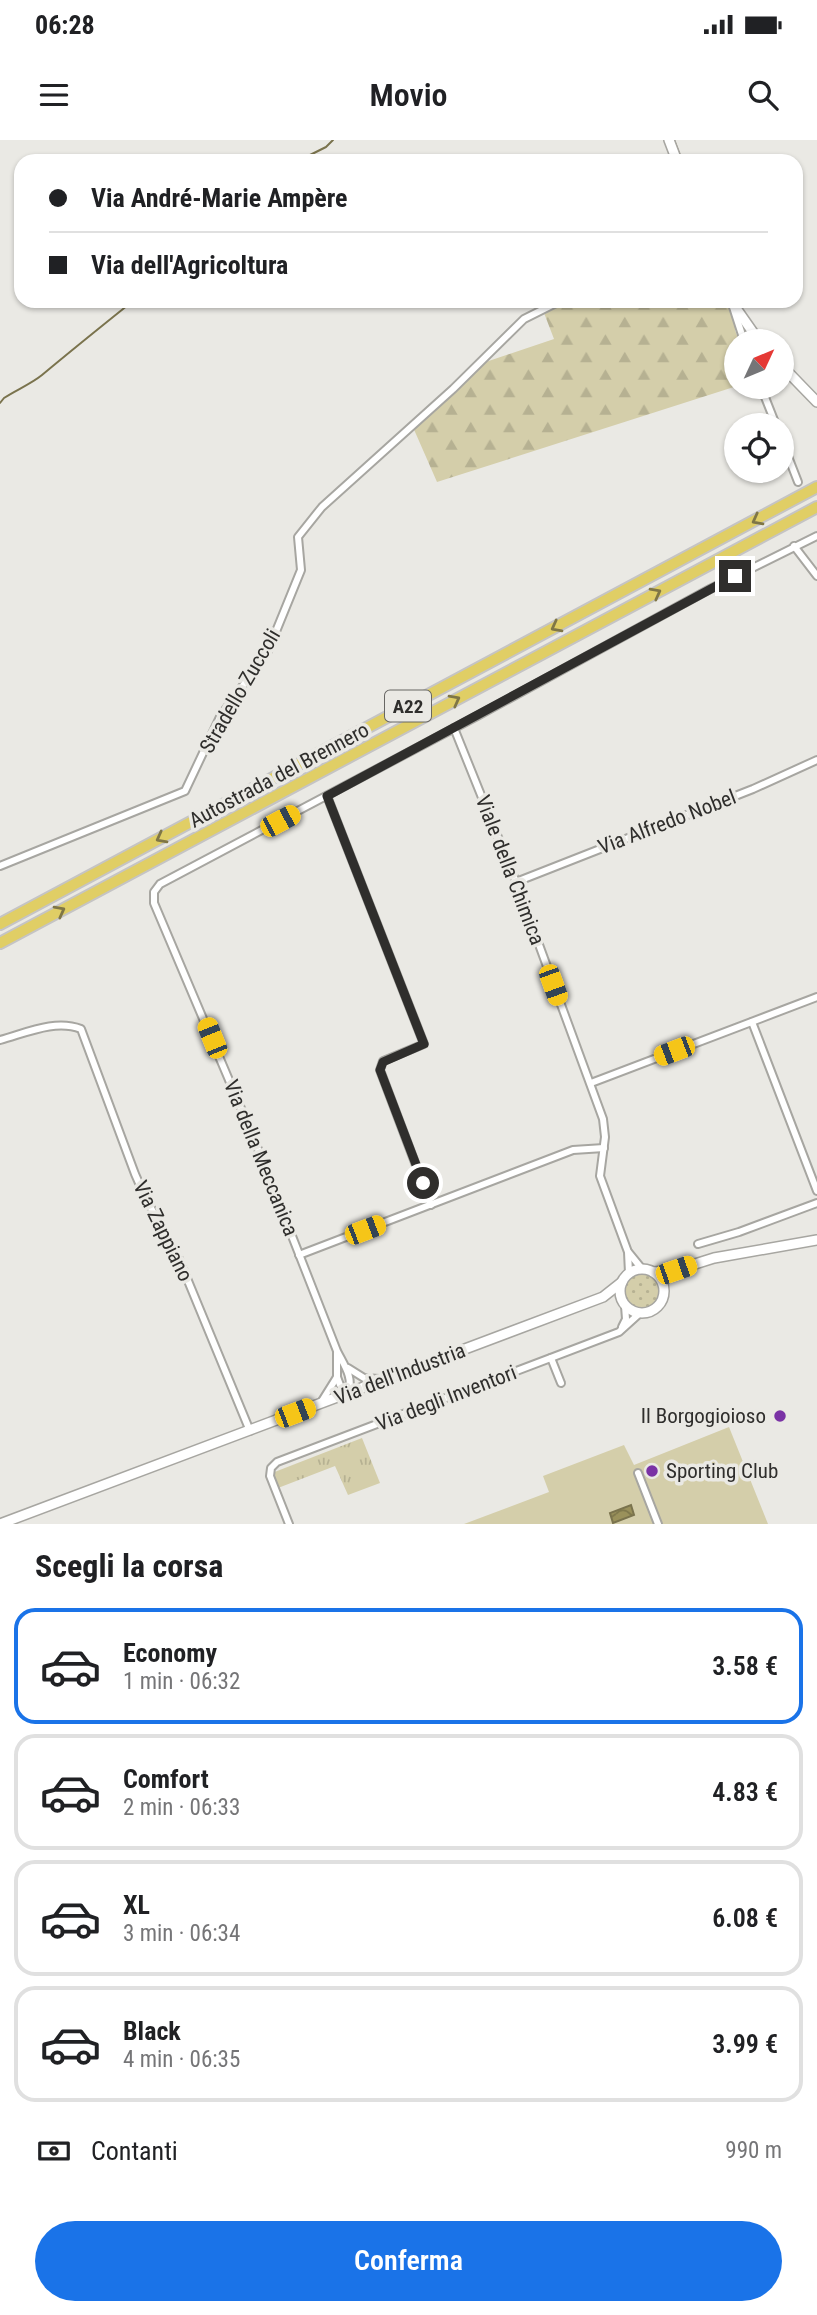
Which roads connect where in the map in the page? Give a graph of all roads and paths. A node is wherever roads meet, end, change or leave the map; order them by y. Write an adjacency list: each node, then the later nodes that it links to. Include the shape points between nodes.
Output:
1 (546, 308): 18 (street, Stradello Zuccoli, via 524,319 321,507 298,537 301,570 268,651 220,717 185,791)
2 (733, 308): 4 (street)
3 (736, 308): 5 (street)
4 (740, 329)
5 (751, 329)
6 (794, 378): 7 (street)
7 (817, 402)
8 (794, 472): 9 (street)
9 (798, 482)
10 (817, 487): 20 (highway, Autostrada del Brennero / A22, one-way to 20)
11 (817, 507): 21 (highway, Autostrada del Brennero / A22, one-way to 11)
12 (817, 536): 13 (street)
13 (794, 546): 14 (street); 15 (street)
14 (817, 576)
15 (454, 729): 17 (street); 19 (street, Viale della Chimica)
16 (817, 760): 19 (street, Via Alfredo Nobel)
17 (327, 796): 29 (street, via 424,1044 383,1062 380,1070); 33 (street, Via della Meccanica, via 160,884 153,892)
18 (0, 866)
19 (516, 882): 25 (street, Viale della Chimica)
20 (0, 924)
21 (0, 943)
22 (817, 997): 23 (street)
23 (752, 1022): 25 (street); 27 (street)
24 (0, 1040): 51 (street, Via Zappiano, via 56,1025 81,1029 135,1174 179,1259)
25 (591, 1083): 26 (street, Viale della Chimica, via 605,1129)
26 (604, 1148): 29 (street, via 573,1150); 32 (street, Viale della Chimica, via 600,1176)
27 (817, 1191)
28 (817, 1203): 31 (street)
29 (431, 1205): 33 (street)
30 (817, 1240): 35 (street, via 714,1258)
31 (698, 1244)
32 (628, 1252): 34 (street, Viale della Chimica); 37 (street, Viale della Chimica)
33 (299, 1255): 44 (street, Via della Meccanica)
34 (642, 1269): 36 (street); 37 (street)
35 (676, 1270): 36 (street); 39 (street)
36 (653, 1272): 39 (street)
37 (629, 1273): 38 (street)
38 (622, 1282): 40 (street, Via dell'Industria); 41 (street)
39 (664, 1286): 42 (street, via 658,1307)
40 (603, 1297): 41 (street); 47 (street, Via dell'Industria)
41 (624, 1305): 42 (street); 43 (street, via 626,1319)
42 (640, 1313): 43 (street, Via degli Inventori)
43 (620, 1332): 45 (street, Via degli Inventori)
44 (337, 1352): 46 (street, Via della Meccanica); 47 (street, Via della Meccanica, via 358,1375); 49 (street, Via della Meccanica, via 351,1381)
45 (551, 1358): 48 (street); 54 (street, Via degli Inventori, via 280,1460 270,1476)
46 (337, 1377): 49 (street); 50 (street)
47 (384, 1379): 49 (street, Via dell'Industria)
48 (561, 1383)
49 (348, 1393): 50 (street, Via dell'Industria)
50 (318, 1405): 51 (street, Via dell'Industria)
51 (250, 1431): 53 (street, Via dell'Industria)
52 (638, 1473): 55 (street)
53 (0, 1524)
54 (289, 1524)
55 (658, 1524)

